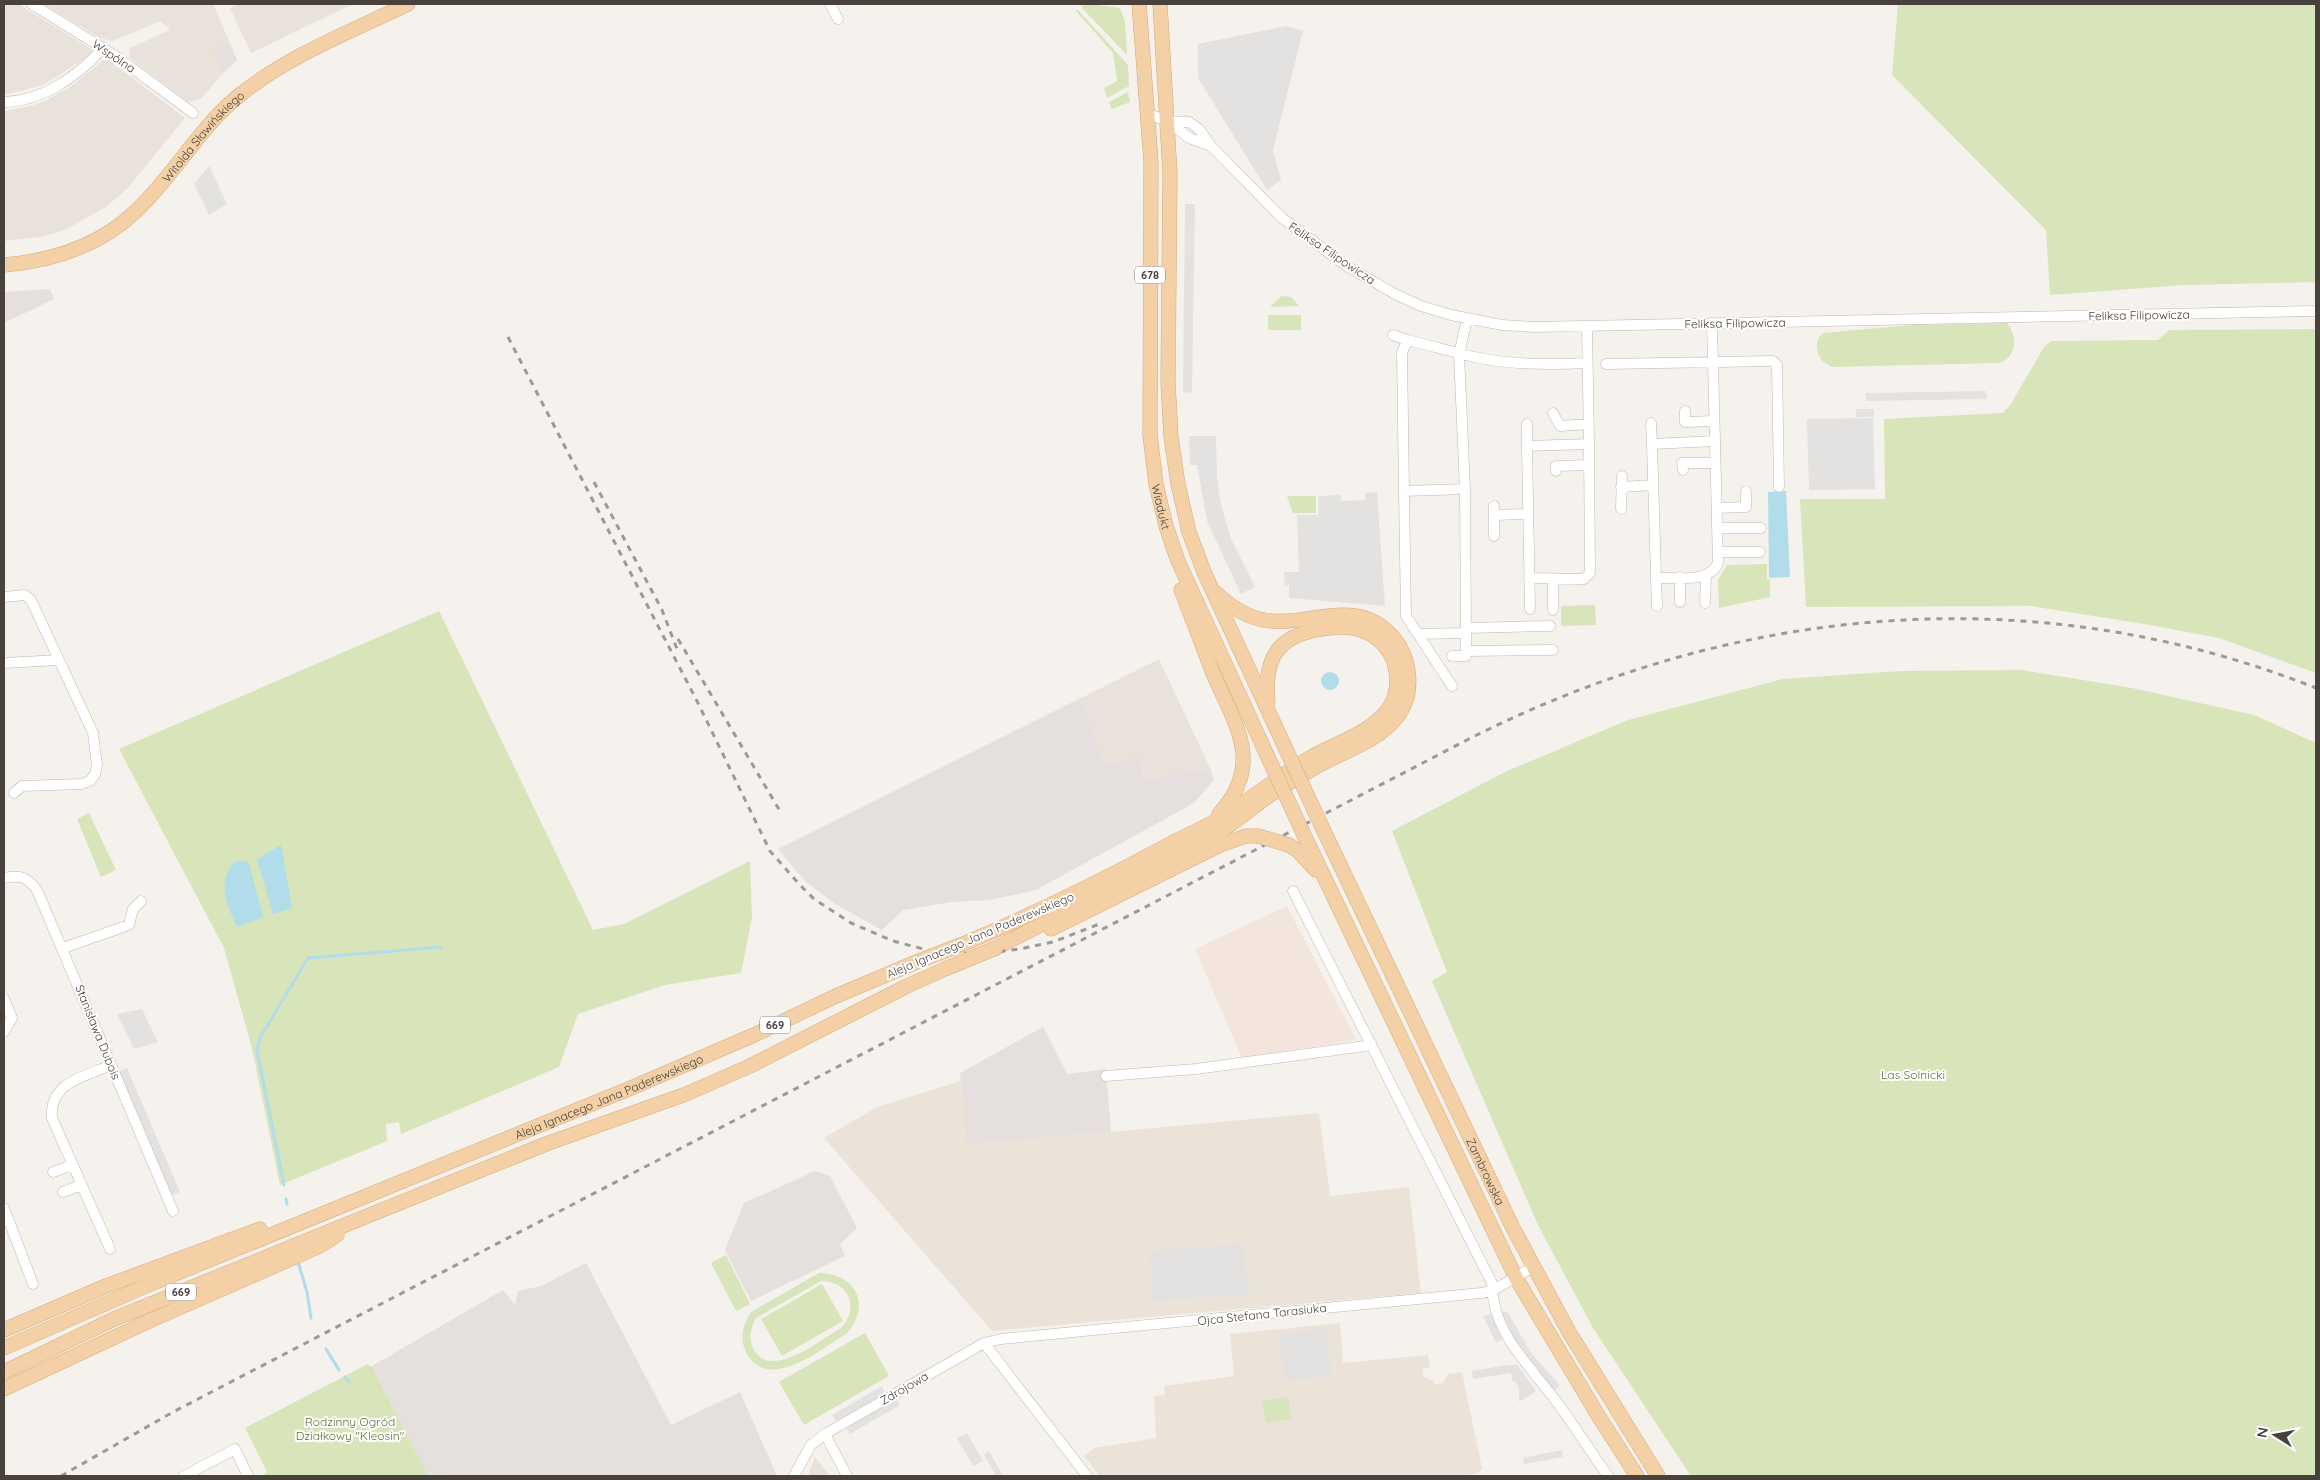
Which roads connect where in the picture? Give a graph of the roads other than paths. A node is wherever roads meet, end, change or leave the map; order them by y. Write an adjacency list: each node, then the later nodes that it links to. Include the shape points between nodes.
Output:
1 (32, 4): 7 (street, Wspólna)
2 (408, 4): 12 (main road, Witolda Sławińskiego, via 282,66 253,84 216,115 135,213 108,233 59,256)
3 (830, 4): 6 (street)
4 (1139, 4): 10 (main road, 678)
5 (1160, 4): 11 (main road, 678)
6 (838, 19)
7 (103, 48): 8 (street, via 70,79 26,99); 9 (street, Wspólna)
8 (4, 102)
9 (193, 113)
10 (1148, 114): 11 (street, Feliksa Filipowicza); 48 (main road, Wiadukt / 678, via 1151,162 1150,443 1158,498)
11 (1168, 121): 14 (street, Feliksa Filipowicza, via 1189,138 1211,146 1282,218 1348,267 1421,306); 56 (main road, Wiadukt / 678, via 1171,437 1184,511)
12 (4, 265)
13 (2316, 311): 15 (street, Feliksa Filipowicza)
14 (1467, 319): 16 (street, Feliksa Filipowicza, via 1534,327); 19 (street)
15 (1712, 323): 16 (street, Feliksa Filipowicza); 20 (street)
16 (1587, 326): 21 (street)
17 (1393, 335): 18 (street)
18 (1406, 340): 19 (street); 40 (street, via 1402,353)
19 (1459, 354): 21 (street, via 1540,365); 39 (street)
20 (1713, 361): 22 (street); 25 (street); 38 (street, via 1773,361 1777,366)
21 (1587, 363): 28 (street)
22 (1606, 364)
23 (1684, 411): 25 (street, via 1685,422)
24 (1553, 413): 28 (street, via 1560,426)
25 (1714, 421): 29 (street)
26 (1651, 423): 31 (street)
27 (1526, 424): 32 (street)
28 (1588, 424): 30 (street)
29 (1715, 441): 31 (street); 34 (street)
30 (1589, 444): 32 (street); 33 (street)
31 (1652, 444): 37 (street)
32 (1527, 446): 44 (street)
33 (1589, 464): 36 (street, via 1556,466); 55 (street, via 1590,573 1584,579)
34 (1715, 464): 35 (street, via 1682,464); 42 (street)
35 (1683, 470)
36 (1556, 471)
37 (1653, 486): 43 (street, via 1622,481); 54 (street)
38 (1779, 487)
39 (1465, 489): 40 (street); 64 (street)
40 (1404, 491): 65 (street, via 1406,612)
41 (1746, 491): 42 (street, via 1746,507)
42 (1717, 508): 45 (street)
43 (1621, 509)
44 (1528, 514): 47 (street, via 1494,511); 53 (street)
45 (1717, 528): 46 (street); 49 (street)
46 (1761, 528)
47 (1494, 536)
48 (1172, 545): 74 (main road, via 1174,574 1243,746 1243,770 1236,791 1227,805); 76 (main road, Wiadukt / 678, bridge)
49 (1718, 552): 50 (street); 52 (street, via 1716,570)
50 (1760, 552)
51 (1680, 577): 52 (street); 54 (street); 58 (street)
52 (1706, 577): 59 (street)
53 (1529, 578): 55 (street); 61 (street)
54 (1656, 578): 60 (street)
55 (1553, 579): 62 (street)
56 (1211, 589): 72 (main road, Wiadukt / 678); 82 (main road, via 1233,608 1263,620 1290,621 1345,614 1382,626 1401,649 1408,667 1407,696 1398,716 1379,734 1275,791 1215,834)
57 (4, 597): 69 (street, via 29,597)
58 (1680, 602)
59 (1705, 603)
60 (1657, 606)
61 (1530, 610)
62 (1553, 610)
63 (1550, 626): 64 (street)
64 (1466, 630): 65 (street); 67 (street)
65 (1418, 634): 71 (street)
66 (1553, 650): 67 (street)
67 (1466, 651): 68 (street, via 1466,656)
68 (1452, 656)
69 (59, 660): 70 (street); 73 (street, via 93,733 95,774 90,781 81,784 22,786)
70 (4, 663)
71 (1452, 686)
72 (1269, 713): 74 (main road, via 1266,684 1269,664 1278,648 1295,635 1327,628 1354,628 1377,638 1391,655 1397,685 1393,700 1379,719 1294,768); 75 (main road, Wiadukt / 678, bridge)
73 (14, 793)
74 (1205, 826): 94 (main road, Aleja Ignacego Jana Paderewskiego / 669, bridge, via 1040,911 836,996 631,1088)
75 (1335, 854): 97 (main road, Zambrowska / 678)
76 (1320, 865): 79 (main road, Zambrowska / 678)
77 (4, 878): 81 (street, Stanisława Dubois, via 20,875 29,879)
78 (1293, 892): 85 (street)
79 (1334, 896): 82 (main road, bridge, via 1314,868 1289,845 1258,836 1233,840 1087,913 1042,933); 98 (main road, Zambrowska / 678)
80 (141, 901): 81 (street, via 133,909 129,925)
81 (62, 948): 86 (street, Stanisława Dubois)
82 (996, 948): 95 (main road, Aleja Ignacego Jana Paderewskiego / 669, bridge, via 945,969 750,1066 686,1094 546,1144)
83 (4, 999): 84 (street, via 12,1018)
84 (4, 1032)
85 (1371, 1043): 87 (street, via 1196,1069); 100 (street, via 1492,1284)
86 (111, 1065): 88 (street, via 64,1086 51,1105 52,1118); 93 (street, Stanisława Dubois)
87 (1106, 1076)
88 (72, 1165): 89 (street); 90 (street)
89 (53, 1172)
90 (81, 1184): 91 (street); 96 (street)
91 (63, 1192)
92 (4, 1208): 99 (street)
93 (173, 1211)
94 (331, 1211): 101 (main road, via 295,1216 106,1286); 103 (main road, Aleja Ignacego Jana Paderewskiego / 669, via 121,1296)
95 (360, 1219): 104 (main road, Aleja Ignacego Jana Paderewskiego / 669, via 114,1319); 105 (main road, via 320,1246)
96 (110, 1250)
97 (1533, 1267): 98 (street, Ojca Stefana Tarasiuka); 114 (main road, Zambrowska / 678)
98 (1516, 1278): 100 (street, Ojca Stefana Tarasiuka); 113 (main road, Zambrowska / 678)
99 (34, 1284)
100 (1492, 1291): 102 (street, Ojca Stefana Tarasiuka); 112 (street, via 1498,1323 1515,1351 1555,1400)
101 (4, 1330)
102 (984, 1343): 106 (street, Zdrojowa); 111 (street)
103 (4, 1348)
104 (4, 1372)
105 (4, 1389)
106 (825, 1434): 109 (street, Zdrojowa, via 810,1445); 110 (street)
107 (184, 1476): 108 (street, via 235,1449)
108 (248, 1476)
109 (794, 1476)
110 (846, 1476)
111 (1086, 1476)
112 (1608, 1476)
113 (1637, 1476)
114 (1658, 1476)

